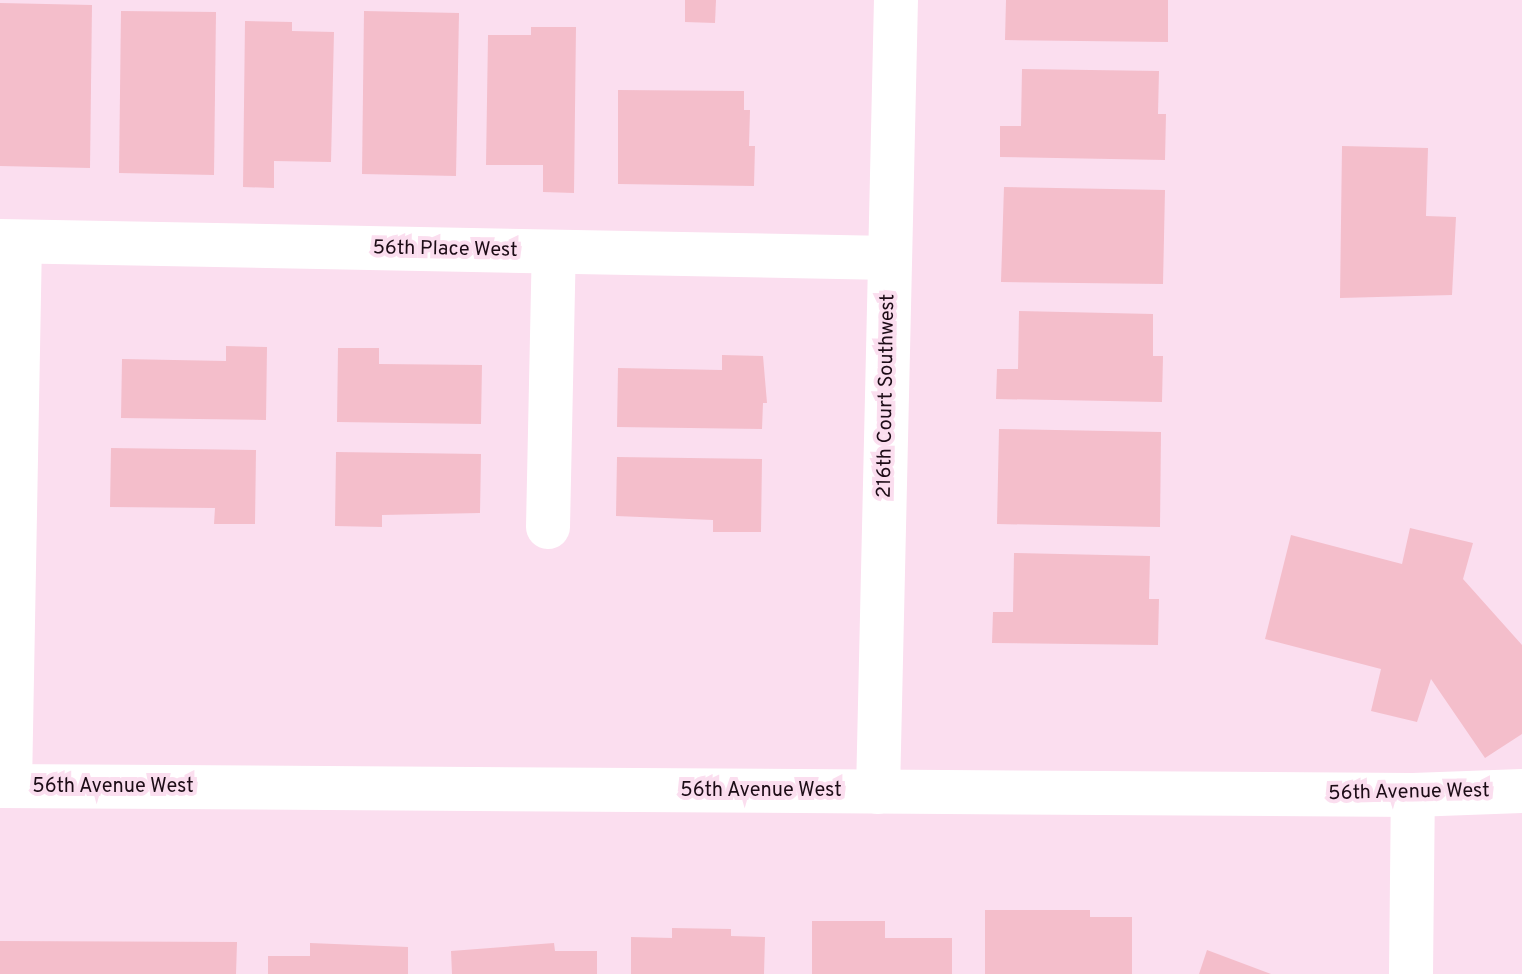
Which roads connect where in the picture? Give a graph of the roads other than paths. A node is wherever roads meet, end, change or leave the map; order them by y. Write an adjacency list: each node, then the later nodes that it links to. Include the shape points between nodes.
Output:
1 (896, 0): 4 (street, 216th Court Southwest)
2 (10, 241): 3 (street, 56th Place West); 6 (street)
3 (554, 252): 4 (street, 56th Place West); 5 (street)
4 (890, 258): 8 (street, 216th Court Southwest)
5 (548, 527)
6 (5, 786): 8 (street, 56th Avenue West)
7 (1522, 791): 9 (street, 56th Avenue West)
8 (878, 792): 9 (street, 56th Avenue West)
9 (1413, 795): 10 (street)
10 (1411, 974)

